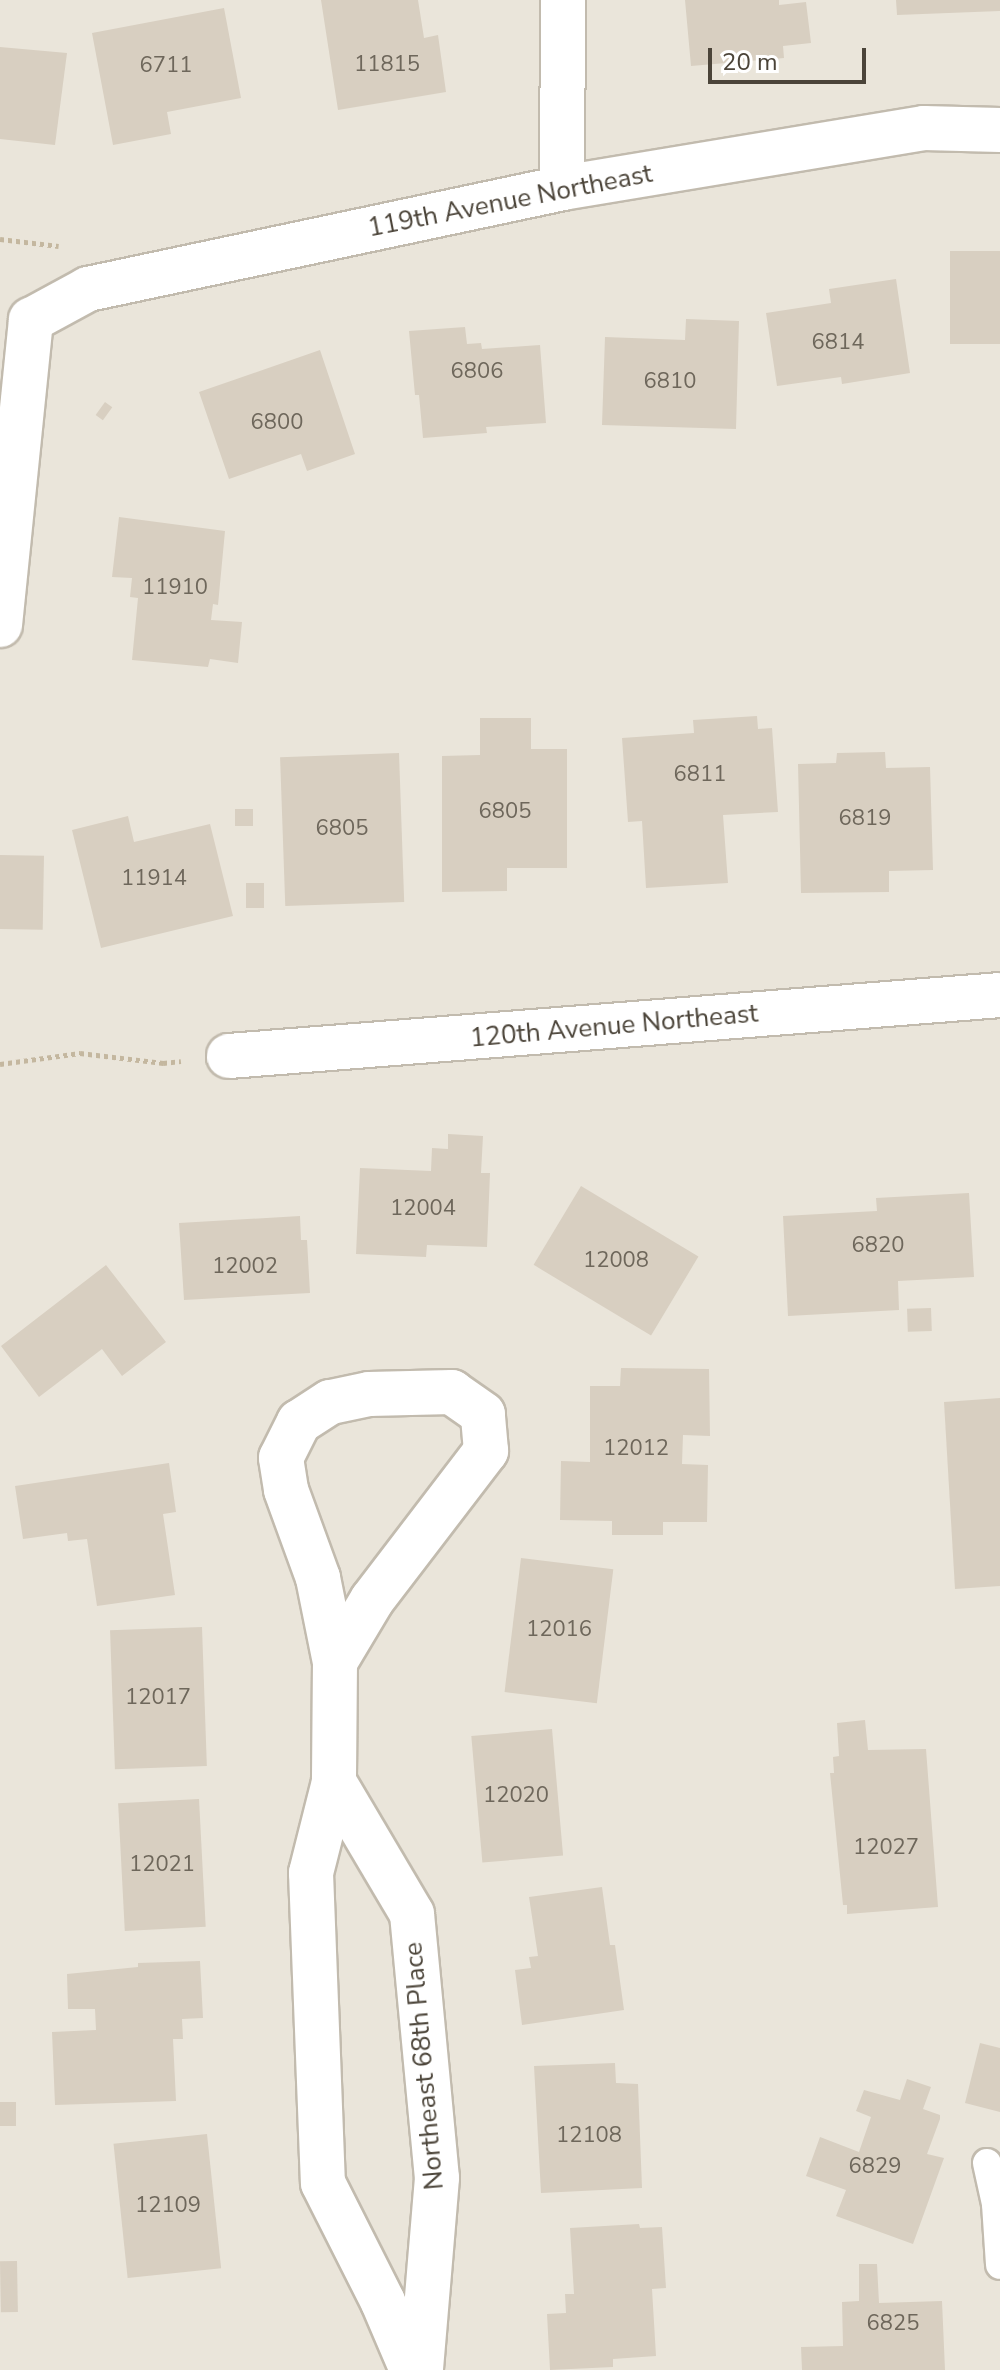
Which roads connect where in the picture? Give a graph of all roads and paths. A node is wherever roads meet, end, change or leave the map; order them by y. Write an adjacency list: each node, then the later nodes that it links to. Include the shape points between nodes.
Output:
1 (563, 0): 3 (street)
2 (1000, 130): 3 (street, 119th Avenue Northeast, via 924,128)
3 (562, 188): 4 (street, 119th Avenue Northeast, via 88,289 31,320)
4 (0, 625)
5 (1000, 995): 6 (street, 120th Avenue Northeast)
6 (229, 1056): 7 (path, via 163,1063 80,1053)
7 (0, 1064)
8 (335, 1662): 8 (street, via 372,1600 486,1451 483,1414 452,1392 369,1394 330,1402 299,1422 281,1458 286,1490 318,1578); 9 (street)
9 (334, 1782): 12 (street, via 311,1873 323,2183); 13 (street, Northeast 68th Place, via 412,1914 437,2178)
10 (987, 2163): 11 (lane)
11 (1000, 2265)
12 (412, 2370)
13 (421, 2370)

